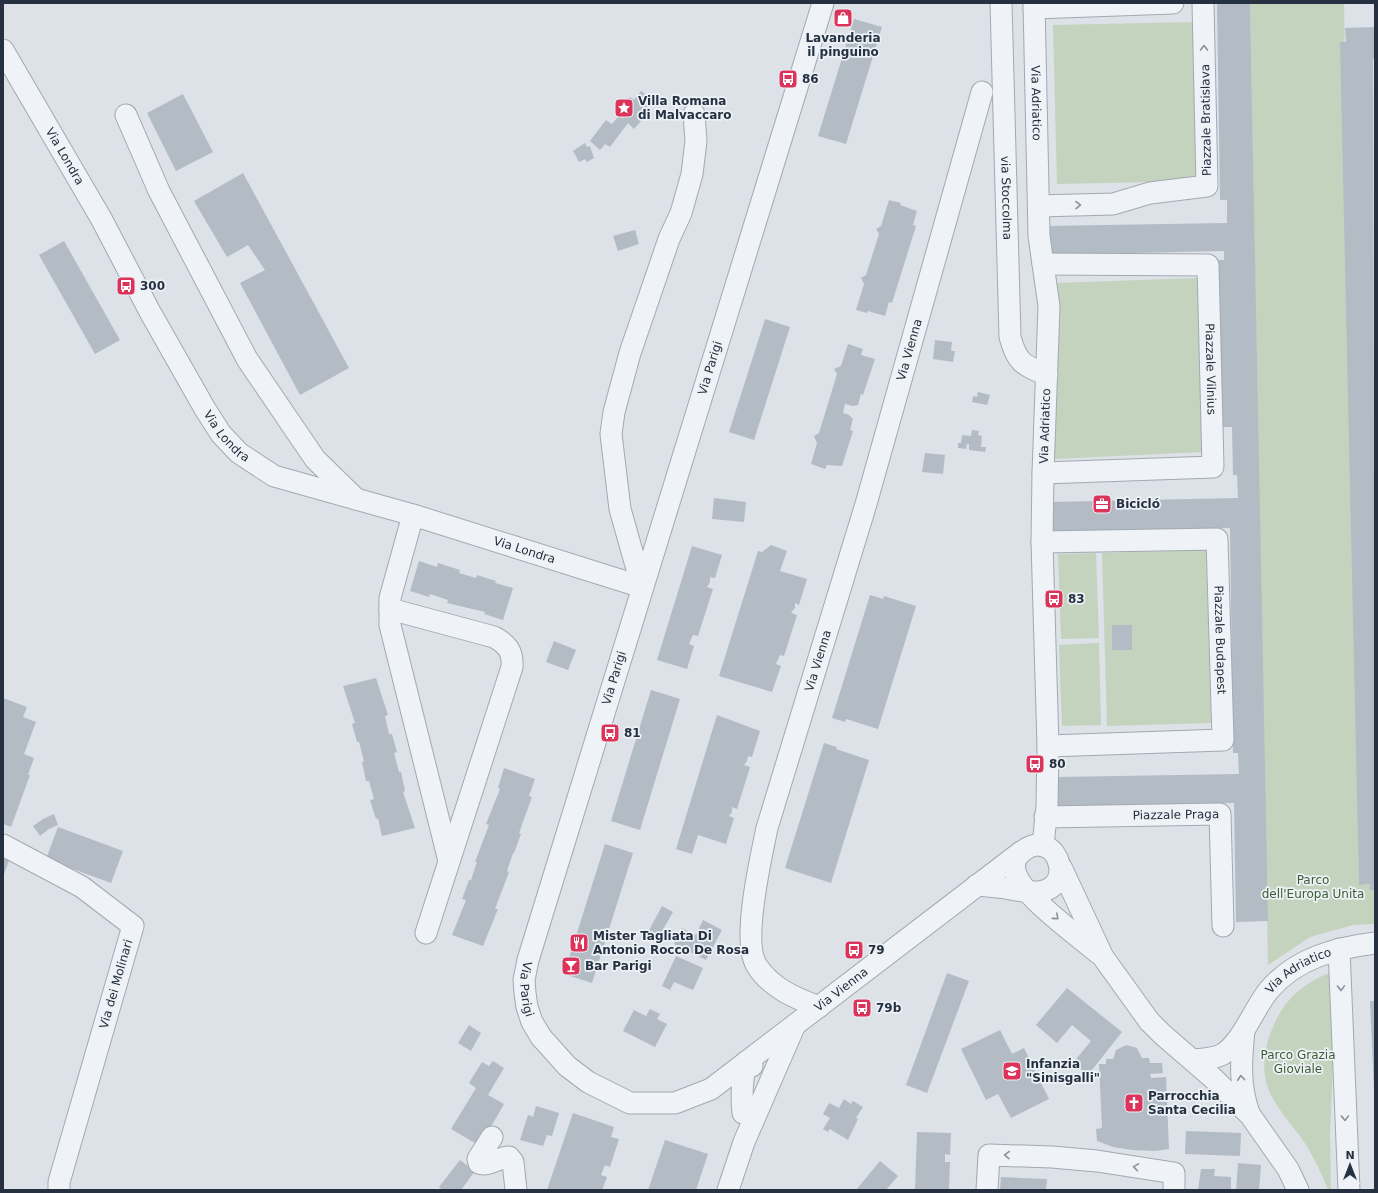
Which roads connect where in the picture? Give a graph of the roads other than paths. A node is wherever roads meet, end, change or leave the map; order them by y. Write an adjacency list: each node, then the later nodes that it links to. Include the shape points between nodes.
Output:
1 (823, 3): 17 (street, Via Parigi)
2 (1001, 3): 12 (street, via Stoccolma, via 1010,337 1014,353 1024,365)
3 (1173, 3): 5 (street)
4 (1203, 3): 10 (street, Piazzale Bratislava, one-way to 4, via 1113,204 1150,193 1207,186)
5 (1034, 5): 10 (street, Via Adriatico)
6 (3, 50): 14 (street, Via Londra, via 102,220 150,312 221,434 239,453 274,476)
7 (982, 92): 33 (street, Via Vienna, via 866,504 767,828 756,878 751,947 756,965 769,982 778,988)
8 (694, 114): 17 (street, via 696,141 692,174 681,213 669,239 630,353 614,412 611,434 620,509)
9 (126, 115): 14 (street, via 159,190 248,359 315,459)
10 (1039, 206): 11 (street, Via Adriatico, via 1039,236)
11 (1043, 264): 12 (street, Via Adriatico, via 1049,306); 13 (street, Piazzale Vilnius, via 1208,265 1213,468)
12 (1047, 375): 13 (street, Via Adriatico)
13 (1043, 473): 16 (street, Via Adriatico)
14 (358, 501): 15 (street, Via Londra)
15 (413, 515): 17 (street, Via Londra); 18 (street, via 394,582)
16 (1042, 542): 19 (street, Via Adriatico); 19 (street, Piazzale Budapest, via 1217,539 1223,740)
17 (642, 587): 38 (street, Via Parigi, via 524,980 527,1007 541,1037 568,1066 588,1082 630,1102 675,1102)
18 (390, 609): 24 (street, via 390,625); 24 (street, via 494,637 506,643 513,658)
19 (1048, 746): 20 (street, Via Adriatico)
20 (1045, 817): 22 (street, Via Adriatico); 28 (street, Piazzale Praga, via 1220,814)
21 (3, 845): 42 (street, Via dei Molinari, via 82,887 133,926 59,1182)
22 (1043, 846): 23 (street, via 1032,846); 25 (street, Via Adriatico, via 1056,853)
23 (1021, 852): 26 (street, Via Vienna); 27 (street, Via Adriatico, via 1014,870)
24 (449, 861): 29 (street)
25 (1061, 867): 27 (street, via 1056,882 1050,888 1043,892); 32 (street, Via Adriatico)
26 (977, 884): 27 (street); 33 (street, Via Vienna)
27 (1026, 892): 32 (street, Via Adriatico, one-way to 32)
28 (1223, 926)
29 (426, 933)
30 (1375, 943): 31 (street, Via Adriatico)
31 (1339, 949): 35 (street, Via Adriatico, via 1317,956 1291,970 1270,989 1256,1007); 48 (street, one-way to 48)
32 (1103, 957): 36 (street, Via Adriatico, via 1150,1021)
33 (819, 1007): 34 (street, Via Parigi)
34 (794, 1026): 37 (street, Via Parigi); 39 (street)
35 (1244, 1031): 36 (street, Via Adriatico, via 1223,1054); 40 (street, Via Adriatico, one-way to 35, via 1243,1096 1240,1072)
36 (1194, 1060): 40 (street, Via Adriatico)
37 (746, 1062): 38 (street, Via Parigi, via 711,1089); 39 (street, via 758,1069 763,1077 764,1089)
38 (696, 1094): 39 (street, via 714,1094)
39 (752, 1109): 44 (street)
40 (1250, 1115): 47 (street, Via Adriatico, via 1288,1169)
41 (492, 1137): 43 (street, via 478,1159 479,1162 490,1163 509,1157 513,1162)
42 (59, 1190)
43 (516, 1190)
44 (728, 1190)
45 (987, 1190): 46 (street, one-way to 45, via 1174,1173 1097,1161 989,1155)
46 (1174, 1190)
47 (1298, 1190)
48 (1348, 1190)

